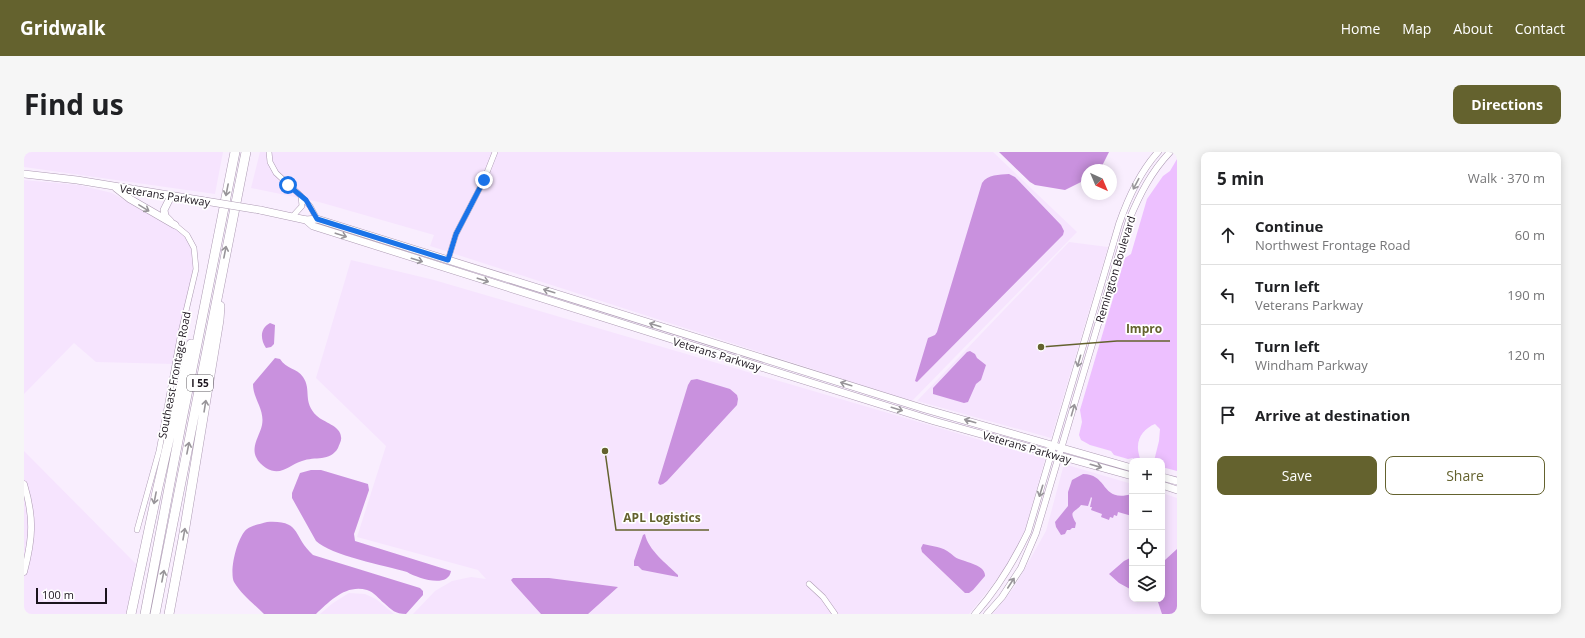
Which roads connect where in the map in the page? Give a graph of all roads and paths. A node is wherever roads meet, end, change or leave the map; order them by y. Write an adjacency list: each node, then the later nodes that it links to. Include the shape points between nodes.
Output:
1 (235, 152): 16 (highway, I 55, one-way to 16)
2 (246, 152): 17 (highway, I 55, one-way to 2)
3 (269, 152): 10 (street, via 270,162 276,173)
4 (495, 152): 15 (street, via 484,180 456,234)
5 (1158, 152): 18 (street, Remington Boulevard, one-way to 18, via 1141,175 1124,210)
6 (1170, 152): 18 (street, Remington Boulevard, one-way to 6, via 1129,220 1140,193 1157,166)
7 (24, 174): 8 (main road, Veterans Parkway, via 77,180)
8 (115, 188): 9 (main road, Veterans Parkway); 14 (main road, one-way to 14)
9 (171, 196): 11 (main road, Veterans Parkway, bridge); 14 (main road, via 164,210 165,216)
10 (301, 196): 11 (street, via 302,206); 12 (street)
11 (292, 217): 13 (main road, Veterans Parkway)
12 (317, 219): 13 (main road, Veterans Parkway); 15 (main road, Veterans Parkway)
13 (306, 220): 19 (main road, Veterans Parkway, one-way to 19, via 313,226 379,248 650,333 934,421)
14 (175, 225): 27 (street, Southeast Frontage Road, via 187,236 194,248 196,269 181,332 160,451)
15 (448, 260): 18 (main road, Veterans Parkway, one-way to 15, via 925,409)
16 (211, 270): 30 (highway, one-way to 30, via 184,373); 31 (highway, I 55)
17 (222, 271): 32 (highway, I 55, one-way to 17); 33 (highway, one-way to 17, via 219,320)
18 (1058, 446): 19 (street, Remington Boulevard); 20 (main road, Veterans Parkway)
19 (1056, 454): 21 (main road, Veterans Parkway, one-way to 21); 35 (street, Remington Boulevard, one-way to 35, via 1028,532 1013,563); 36 (street, Remington Boulevard, one-way to 19, via 1021,568 1036,533)
20 (1129, 467)
21 (1129, 475)
22 (1165, 478): 23 (main road)
23 (1177, 481)
24 (24, 484): 28 (street, via 29,500 32,540)
25 (1165, 486): 26 (main road)
26 (1177, 490)
27 (137, 530)
28 (24, 572)
29 (810, 584): 34 (street)
30 (131, 614)
31 (145, 614)
32 (155, 614)
33 (169, 614)
34 (835, 614)
35 (975, 614)
36 (987, 614)

